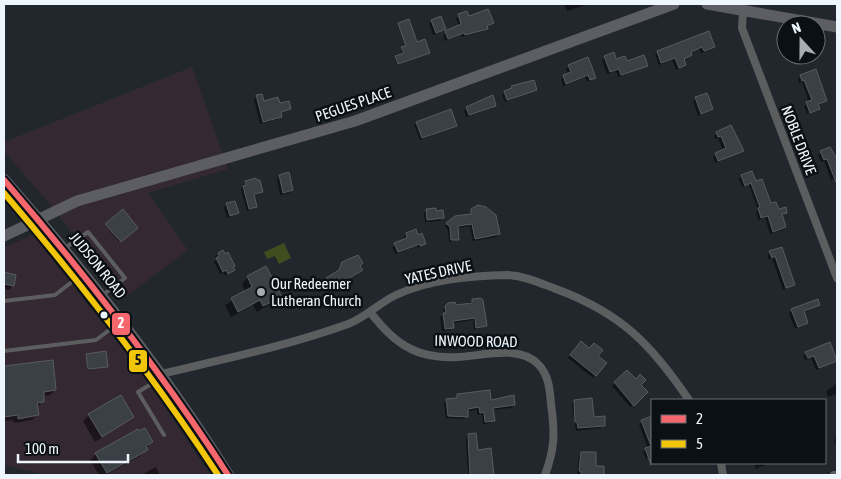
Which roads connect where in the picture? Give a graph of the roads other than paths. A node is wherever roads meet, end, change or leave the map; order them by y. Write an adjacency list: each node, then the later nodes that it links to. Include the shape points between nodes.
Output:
1 (674, 4): 6 (street, PEGUES PLACE, via 355,121 81,200)
2 (707, 4): 3 (street)
3 (743, 10): 4 (street); 10 (street, NOBLE DRIVE, via 742,28)
4 (837, 27)
5 (4, 180): 6 (main road, JUDSON ROAD)
6 (38, 219): 7 (street, PEGUES PLACE); 8 (main road, JUDSON ROAD)
7 (4, 236)
8 (64, 249): 9 (main road, JUDSON ROAD); 11 (lane, via 88,232 125,278)
9 (84, 273): 11 (main road, JUDSON ROAD); 12 (lane, via 54,296)
10 (837, 278)
11 (102, 296): 14 (main road, JUDSON ROAD)
12 (4, 301)
13 (370, 312): 16 (street, YATES DRIVE, via 348,324 266,350); 17 (street, YATES DRIVE, via 396,295 423,286 493,275 521,276 579,298 610,315 654,353); 20 (street, INWOOD ROAD, via 394,338 419,352 456,357 518,354 538,364 548,385 555,434)
14 (122, 320): 15 (lane, via 96,340); 16 (main road, JUDSON ROAD)
15 (4, 351)
16 (162, 376): 18 (lane, via 138,392); 19 (main road, JUDSON ROAD)
17 (689, 399)
18 (164, 435)
19 (228, 475)
20 (545, 475)

